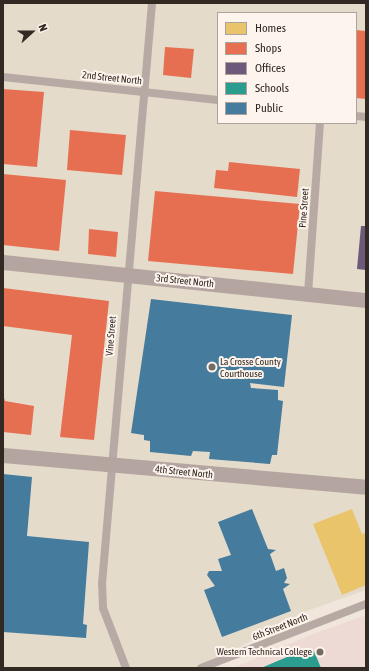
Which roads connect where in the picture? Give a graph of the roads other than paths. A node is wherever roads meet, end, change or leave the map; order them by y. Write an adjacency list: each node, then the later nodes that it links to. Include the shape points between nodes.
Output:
1 (152, 3): 3 (street, Vine Street)
2 (3, 77): 3 (street, 2nd Street North)
3 (144, 91): 4 (street, 2nd Street North); 7 (street, Vine Street)
4 (217, 100)
5 (320, 124): 8 (street, Pine Street)
6 (3, 262): 7 (highway, 3rd Street North)
7 (126, 275): 8 (highway, 3rd Street North); 11 (street, Vine Street)
8 (308, 294): 9 (highway, 3rd Street North)
9 (366, 300)
10 (3, 455): 11 (highway, 4th Street North)
11 (111, 465): 12 (highway, 4th Street North); 14 (street, Vine Street, via 102,598)
12 (366, 487)
13 (366, 604): 15 (street, 6th Street North)
14 (126, 668)
15 (201, 668)

